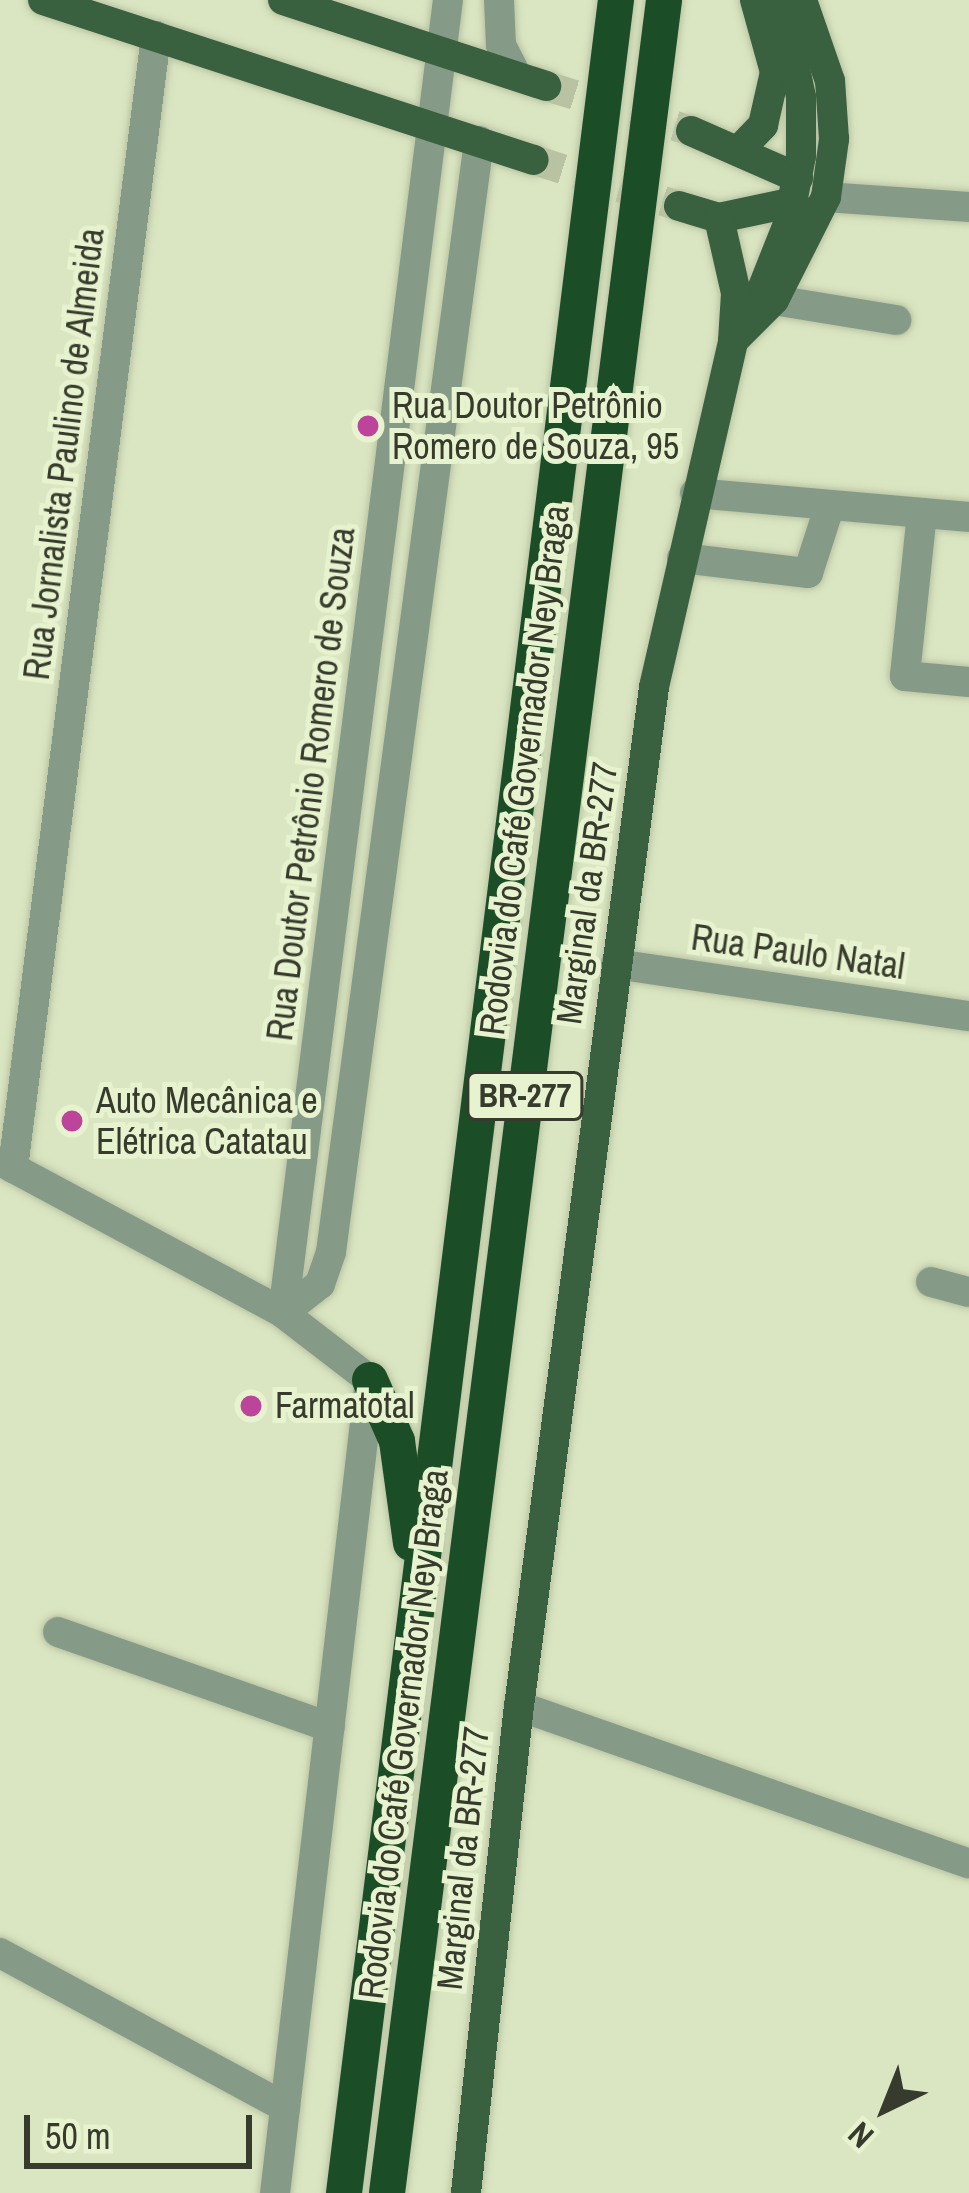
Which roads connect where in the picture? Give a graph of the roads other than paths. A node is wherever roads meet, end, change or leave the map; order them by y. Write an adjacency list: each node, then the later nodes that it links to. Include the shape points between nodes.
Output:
1 (43, 0): 10 (main road)
2 (283, 0): 12 (main road)
3 (448, 0): 12 (street, Rua Doutor Petrônio Romero de Souza)
4 (499, 0): 13 (street, via 501,45)
5 (616, 0): 40 (highway, Rodovia do Café Governador Ney Braga / BR-277)
6 (664, 0): 49 (highway, Rodovia do Café Governador Ney Braga / BR-277)
7 (755, 0): 17 (main road, via 775,72 763,125)
8 (781, 0): 19 (main road, BR-277, via 801,97)
9 (802, 0): 20 (main road, via 830,81)
10 (72, 6): 11 (main road)
11 (156, 36): 14 (main road); 35 (street, Rua Jornalista Paulino de Almeida)
12 (442, 51): 13 (main road); 14 (street, Rua Doutor Petrônio Romero de Souza)
13 (531, 80)
14 (432, 126): 16 (main road); 38 (street, Rua Doutor Petrônio Romero de Souza)
15 (691, 131): 17 (main road)
16 (479, 141): 18 (main road); 38 (street, via 331,1252 320,1284)
17 (741, 148): 19 (main road); 23 (main road, via 750,165 748,194)
18 (535, 160)
19 (796, 190): 23 (main road); 26 (main road, BR-277, via 766,285)
20 (826, 197): 22 (street); 24 (main road)
21 (680, 206): 23 (main road)
22 (969, 207)
23 (719, 218): 26 (main road, BR-277, via 736,293)
24 (774, 300): 25 (street); 26 (main road)
25 (896, 320)
26 (733, 341): 27 (main road, Marginal da BR-277 / BR-277)
27 (695, 493): 28 (street); 31 (main road, Marginal da BR-277 / BR-277)
28 (830, 505): 29 (street); 31 (street, via 808,573)
29 (922, 513): 30 (street); 32 (street, via 905,676)
30 (969, 517)
31 (682, 557): 33 (main road, Marginal da BR-277 / BR-277, via 654,687)
32 (969, 682)
33 (616, 964): 34 (street, Rua Paulo Natal); 42 (main road, Marginal da BR-277 / BR-277)
34 (969, 1016)
35 (7, 1165): 38 (street)
36 (932, 1282): 37 (street)
37 (969, 1292)
38 (284, 1313): 39 (street)
39 (370, 1380): 40 (highway, via 397,1441); 43 (street)
40 (418, 1605): 48 (highway, Rodovia do Café Governador Ney Braga / BR-277)
41 (58, 1632): 43 (street)
42 (518, 1706): 44 (street); 50 (main road, Marginal da BR-277)
43 (329, 1727): 46 (street)
44 (969, 1864)
45 (0, 1953): 46 (street)
46 (285, 2107): 47 (street)
47 (275, 2193)
48 (344, 2193)
49 (387, 2193)
50 (466, 2193)

